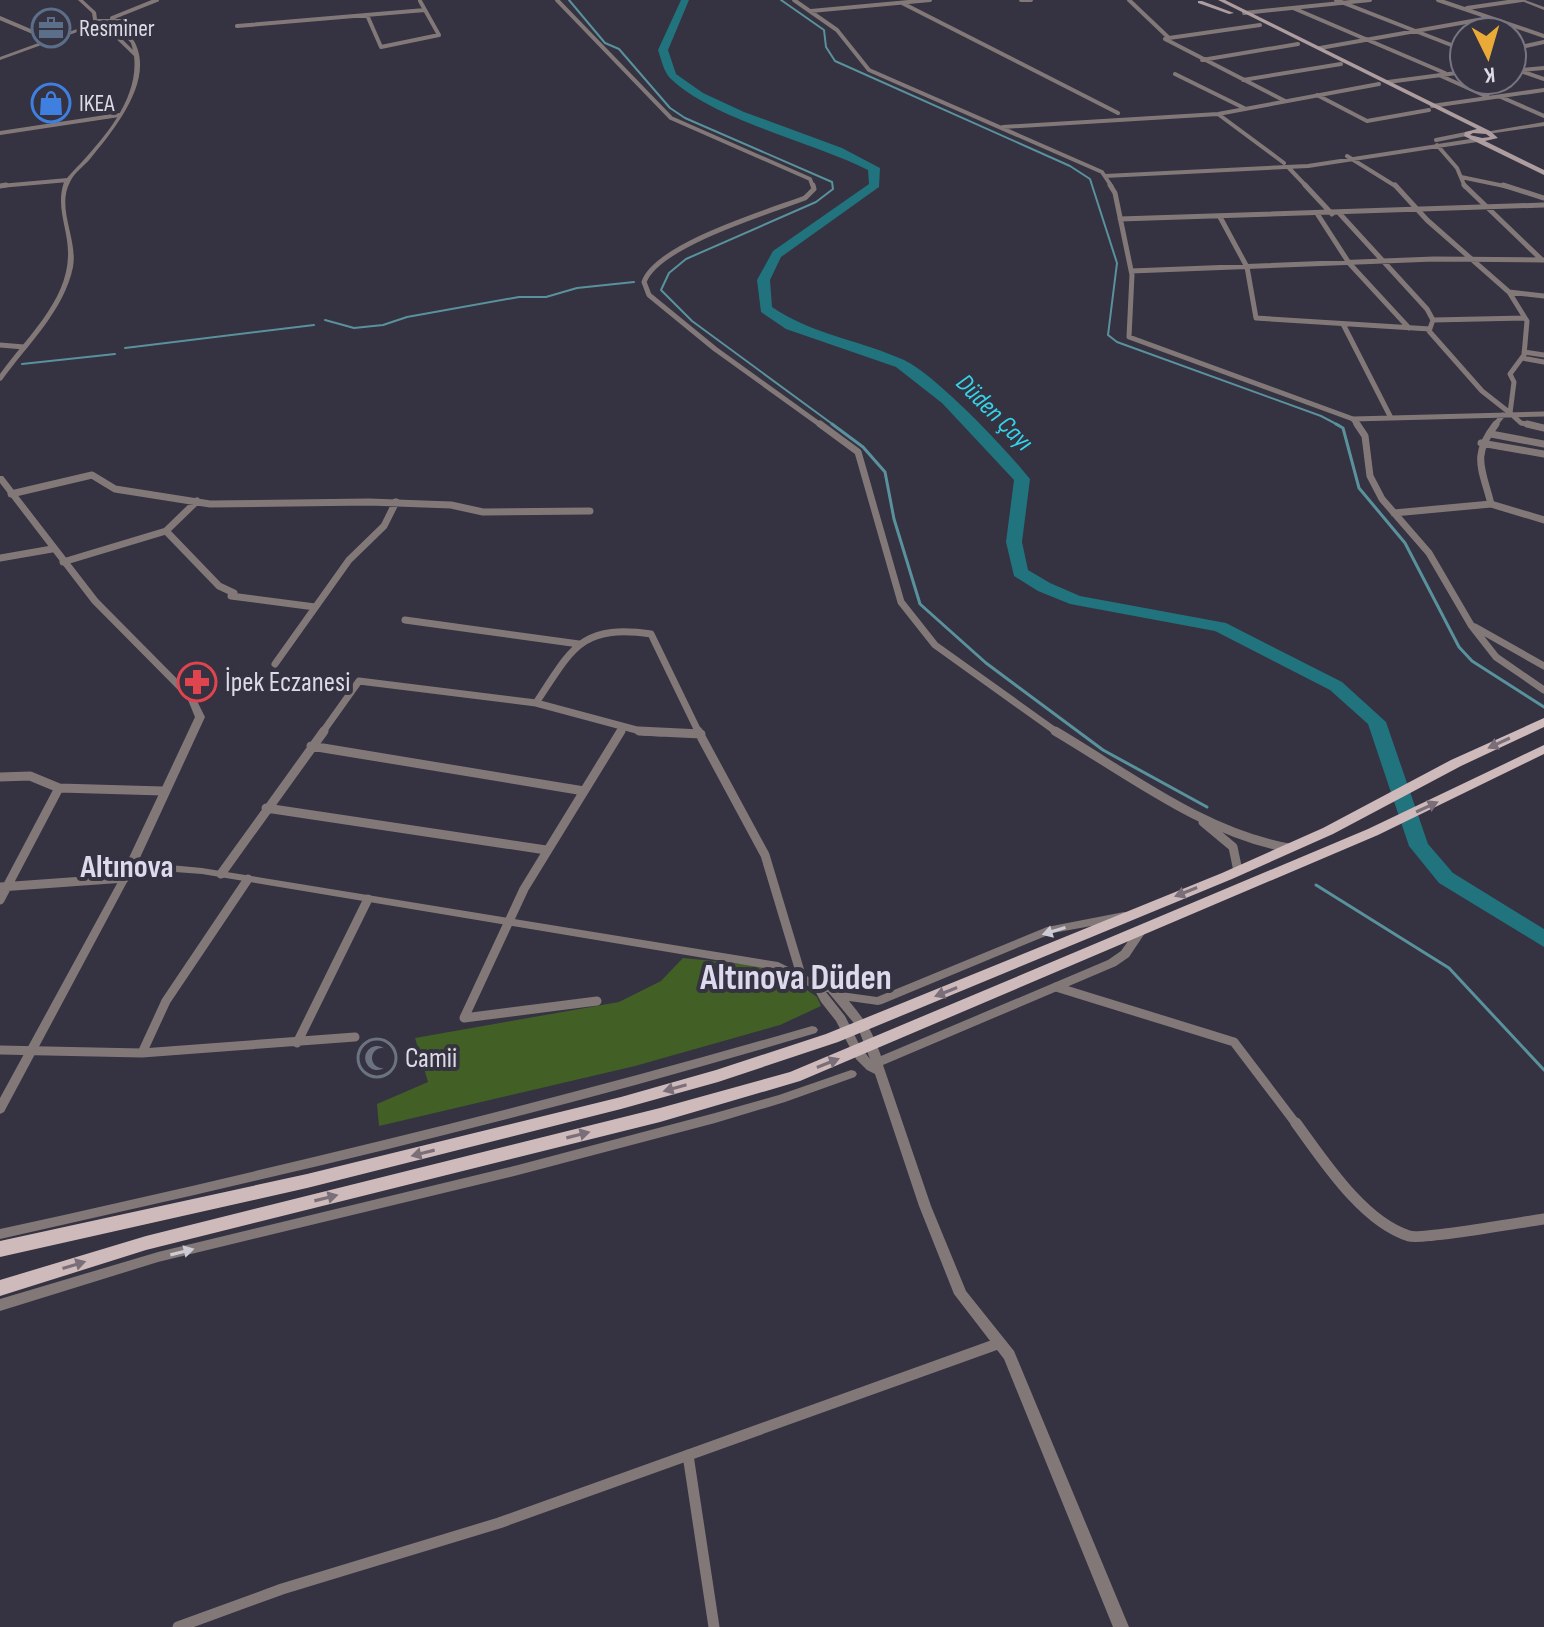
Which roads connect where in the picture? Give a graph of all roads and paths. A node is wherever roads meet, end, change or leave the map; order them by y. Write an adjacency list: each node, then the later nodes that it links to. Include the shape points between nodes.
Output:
1 (80, 0): 31 (street)
2 (89, 0): 30 (street)
3 (157, 0): 20 (street)
4 (557, 0): 145 (street, via 671,118 810,179 814,189 805,198 661,260 645,278 649,295 858,452 901,602 935,645 1039,721)
5 (794, 0): 25 (street)
6 (930, 0): 18 (street)
7 (1021, 0): 8 (street)
8 (1031, 0)
9 (1129, 0): 39 (street)
10 (1220, 0): 17 (main road); 26 (main road)
11 (1336, 0): 19 (street)
12 (1370, 0): 19 (street)
13 (1438, 0): 23 (street)
14 (1521, 0): 22 (street); 23 (street)
15 (1530, 0): 22 (street)
16 (420, 1): 24 (street)
17 (1197, 1): 33 (main road)
18 (902, 3): 25 (street); 61 (street)
19 (1343, 3): 21 (street); 37 (street)
20 (148, 4): 30 (street); 32 (street)
21 (1293, 8): 26 (street); 40 (street)
22 (1544, 8)
23 (1462, 9): 28 (street)
24 (425, 10): 27 (street); 27 (street, via 439,35 381,47)
25 (810, 11): 66 (street, via 837,30 869,70)
26 (1244, 13): 43 (main road)
27 (367, 15): 36 (street)
28 (1483, 16)
29 (0, 18): 38 (street)
30 (111, 18): 31 (street); 32 (street)
31 (96, 21): 35 (street); 38 (street)
32 (122, 22): 35 (street); 44 (street)
33 (1260, 25): 39 (street); 41 (main road)
34 (1448, 25): 37 (street)
35 (104, 26): 44 (street); 45 (street)
36 (237, 26)
37 (1415, 31): 40 (street); 42 (street)
38 (47, 38): 45 (street)
39 (1169, 38): 46 (street, via 1165,39)
40 (1367, 40): 43 (street); 48 (street)
41 (1298, 44): 46 (street); 47 (main road)
42 (1448, 44)
43 (1320, 48): 53 (main road)
44 (135, 55): 63 (street, via 138,69)
45 (0, 58)
46 (1202, 60): 52 (street)
47 (1341, 64): 52 (street); 54 (main road)
48 (1445, 73): 49 (street); 51 (street)
49 (1448, 73)
50 (1175, 74): 59 (street)
51 (1438, 74): 53 (street); 57 (street)
52 (1242, 80): 58 (street)
53 (1388, 82): 60 (main road)
54 (1379, 84): 55 (street); 60 (main road)
55 (1317, 95): 58 (street); 60 (street, via 1367,121)
56 (1499, 96): 57 (street); 64 (street)
57 (1489, 98): 60 (street)
58 (1286, 101): 59 (street)
59 (1245, 108): 62 (street)
60 (1430, 108): 68 (main road); 69 (main road)
61 (1118, 113)
62 (1218, 114): 66 (street); 74 (street)
63 (119, 115): 67 (street); 78 (street)
64 (1544, 116)
65 (1544, 124): 69 (street)
66 (999, 127): 76 (street)
67 (0, 133)
68 (1466, 134): 69 (main road); 70 (main road); 72 (street)
69 (1491, 134): 70 (main road); 75 (main road)
70 (1477, 140): 71 (street); 75 (main road)
71 (1437, 145): 73 (street); 77 (street)
72 (1347, 156): 73 (street); 74 (street)
73 (1354, 160): 74 (street); 83 (street, via 1396,186)
74 (1286, 165): 76 (street); 84 (street)
75 (1544, 170)
76 (1103, 174): 87 (street, via 1115,193)
77 (1461, 177): 80 (street); 82 (street)
78 (68, 180): 79 (street); 102 (street, via 62,199 72,238 69,272 54,305)
79 (0, 186)
80 (1544, 198)
81 (1544, 205): 82 (street)
82 (1487, 208): 83 (street); 89 (street)
83 (1418, 211): 84 (street); 88 (street)
84 (1336, 214): 85 (street); 90 (street)
85 (1318, 215): 86 (street); 91 (street)
86 (1220, 217): 87 (street); 92 (street)
87 (1120, 219): 93 (street)
88 (1471, 259): 89 (street); 90 (street); 94 (street)
89 (1543, 260)
90 (1383, 261): 91 (street); 97 (street)
91 (1349, 263): 92 (street); 99 (street)
92 (1247, 267): 93 (street); 98 (street, via 1256,318)
93 (1131, 271): 110 (street, via 1129,337)
94 (1509, 292): 95 (street); 96 (street)
95 (1544, 296)
96 (1525, 318): 97 (street); 103 (street)
97 (1433, 320): 100 (street)
98 (1343, 324): 99 (street); 109 (street)
99 (1409, 328): 100 (street)
100 (1430, 329): 108 (street)
101 (0, 345): 102 (street)
102 (24, 347): 106 (street)
103 (1523, 355): 104 (street); 105 (street); 108 (street, via 1510,374 1514,382)
104 (1544, 355)
105 (1544, 362)
106 (0, 379)
107 (1544, 414): 108 (street)
108 (1508, 415): 109 (street); 111 (street); 112 (street)
109 (1391, 418): 110 (street)
110 (1353, 419): 122 (street, via 1365,436 1370,476)
111 (1544, 428)
112 (1491, 434): 113 (street); 114 (street)
113 (1481, 443): 115 (street); 120 (street, via 1480,469)
114 (1544, 444)
115 (1544, 454)
116 (0, 478): 117 (street)
117 (11, 494): 118 (street, via 92,475 115,489); 125 (street)
118 (197, 501): 119 (street); 124 (street)
119 (396, 502): 121 (street, via 483,512); 128 (street, via 384,526 349,560)
120 (1491, 504): 122 (street); 123 (street)
121 (590, 511)
122 (1394, 513): 130 (street, via 1429,553)
123 (1544, 520)
124 (166, 531): 127 (street); 128 (street, via 232,594)
125 (52, 549): 126 (street); 127 (street)
126 (0, 558)
127 (63, 562): 143 (street, via 192,699 200,717)
128 (315, 607): 132 (street)
129 (405, 620): 131 (street)
130 (1471, 625): 133 (street); 134 (street, via 1496,657)
131 (579, 644): 135 (street); 138 (street, via 605,629 651,634)
132 (275, 664)
133 (1544, 665)
134 (1544, 690)
135 (536, 703): 137 (street); 139 (street, via 359,681)
136 (1543, 723): 147 (main road, one-way to 147)
137 (622, 729): 138 (street); 144 (street)
138 (701, 734): 160 (street, via 765,855)
139 (311, 746): 144 (street); 146 (street)
140 (1544, 749): 159 (main road, one-way to 140, via 1373,832)
141 (0, 777): 142 (street, via 30,776)
142 (59, 788): 143 (street); 154 (street)
143 (163, 791): 149 (street)
144 (584, 791): 148 (street)
145 (1183, 807): 147 (street, via 1228,830); 150 (street, via 1230,844 1239,855)
146 (266, 808): 148 (street); 151 (street)
147 (1289, 848): 150 (main road)
148 (546, 850): 158 (street)
149 (129, 865): 151 (street); 152 (street)
150 (1238, 871): 157 (main road, one-way to 157)
151 (221, 874): 153 (street)
152 (125, 878): 154 (street); 172 (street)
153 (248, 879): 155 (street); 173 (street, via 166,1001)
154 (4, 887): 156 (street)
155 (368, 899): 158 (street); 169 (street)
156 (0, 900)
157 (1130, 915): 163 (street, one-way to 163, via 1051,930 878,1001); 165 (main road, one-way to 165)
158 (507, 921): 160 (street, via 778,966); 164 (street, via 464,1018)
159 (1140, 933): 162 (street, via 1112,963); 170 (main road)
160 (802, 978): 161 (street)
161 (819, 987): 163 (street); 167 (street)
162 (1056, 987): 174 (street); 181 (street, via 1234,1042 1348,1192 1410,1237)
163 (840, 996): 165 (street)
164 (597, 1001)
165 (863, 1026): 167 (main road); 170 (street)
166 (812, 1030): 175 (street)
167 (846, 1033): 170 (street); 177 (main road)
168 (355, 1037): 169 (street)
169 (297, 1043): 173 (street)
170 (864, 1048): 174 (street); 178 (main road, one-way to 170)
171 (0, 1050): 172 (street)
172 (31, 1051): 173 (street); 179 (street)
173 (142, 1053)
174 (879, 1066): 186 (street, via 925,1206 961,1294)
175 (684, 1068): 177 (street); 182 (street)
176 (851, 1074): 180 (street)
177 (718, 1076): 183 (main road, one-way to 183, via 307,1181)
178 (738, 1093): 180 (street); 184 (main road, one-way to 178, via 146,1243)
179 (0, 1109)
180 (715, 1118): 185 (street, one-way to 180, via 158,1257)
181 (1544, 1219)
182 (0, 1234)
183 (0, 1249)
184 (0, 1288)
185 (0, 1305)
186 (1000, 1343): 187 (street); 190 (street)
187 (688, 1455): 188 (street, via 499,1523 282,1589); 189 (street)
188 (178, 1627)
189 (714, 1627)
190 (1121, 1627)

